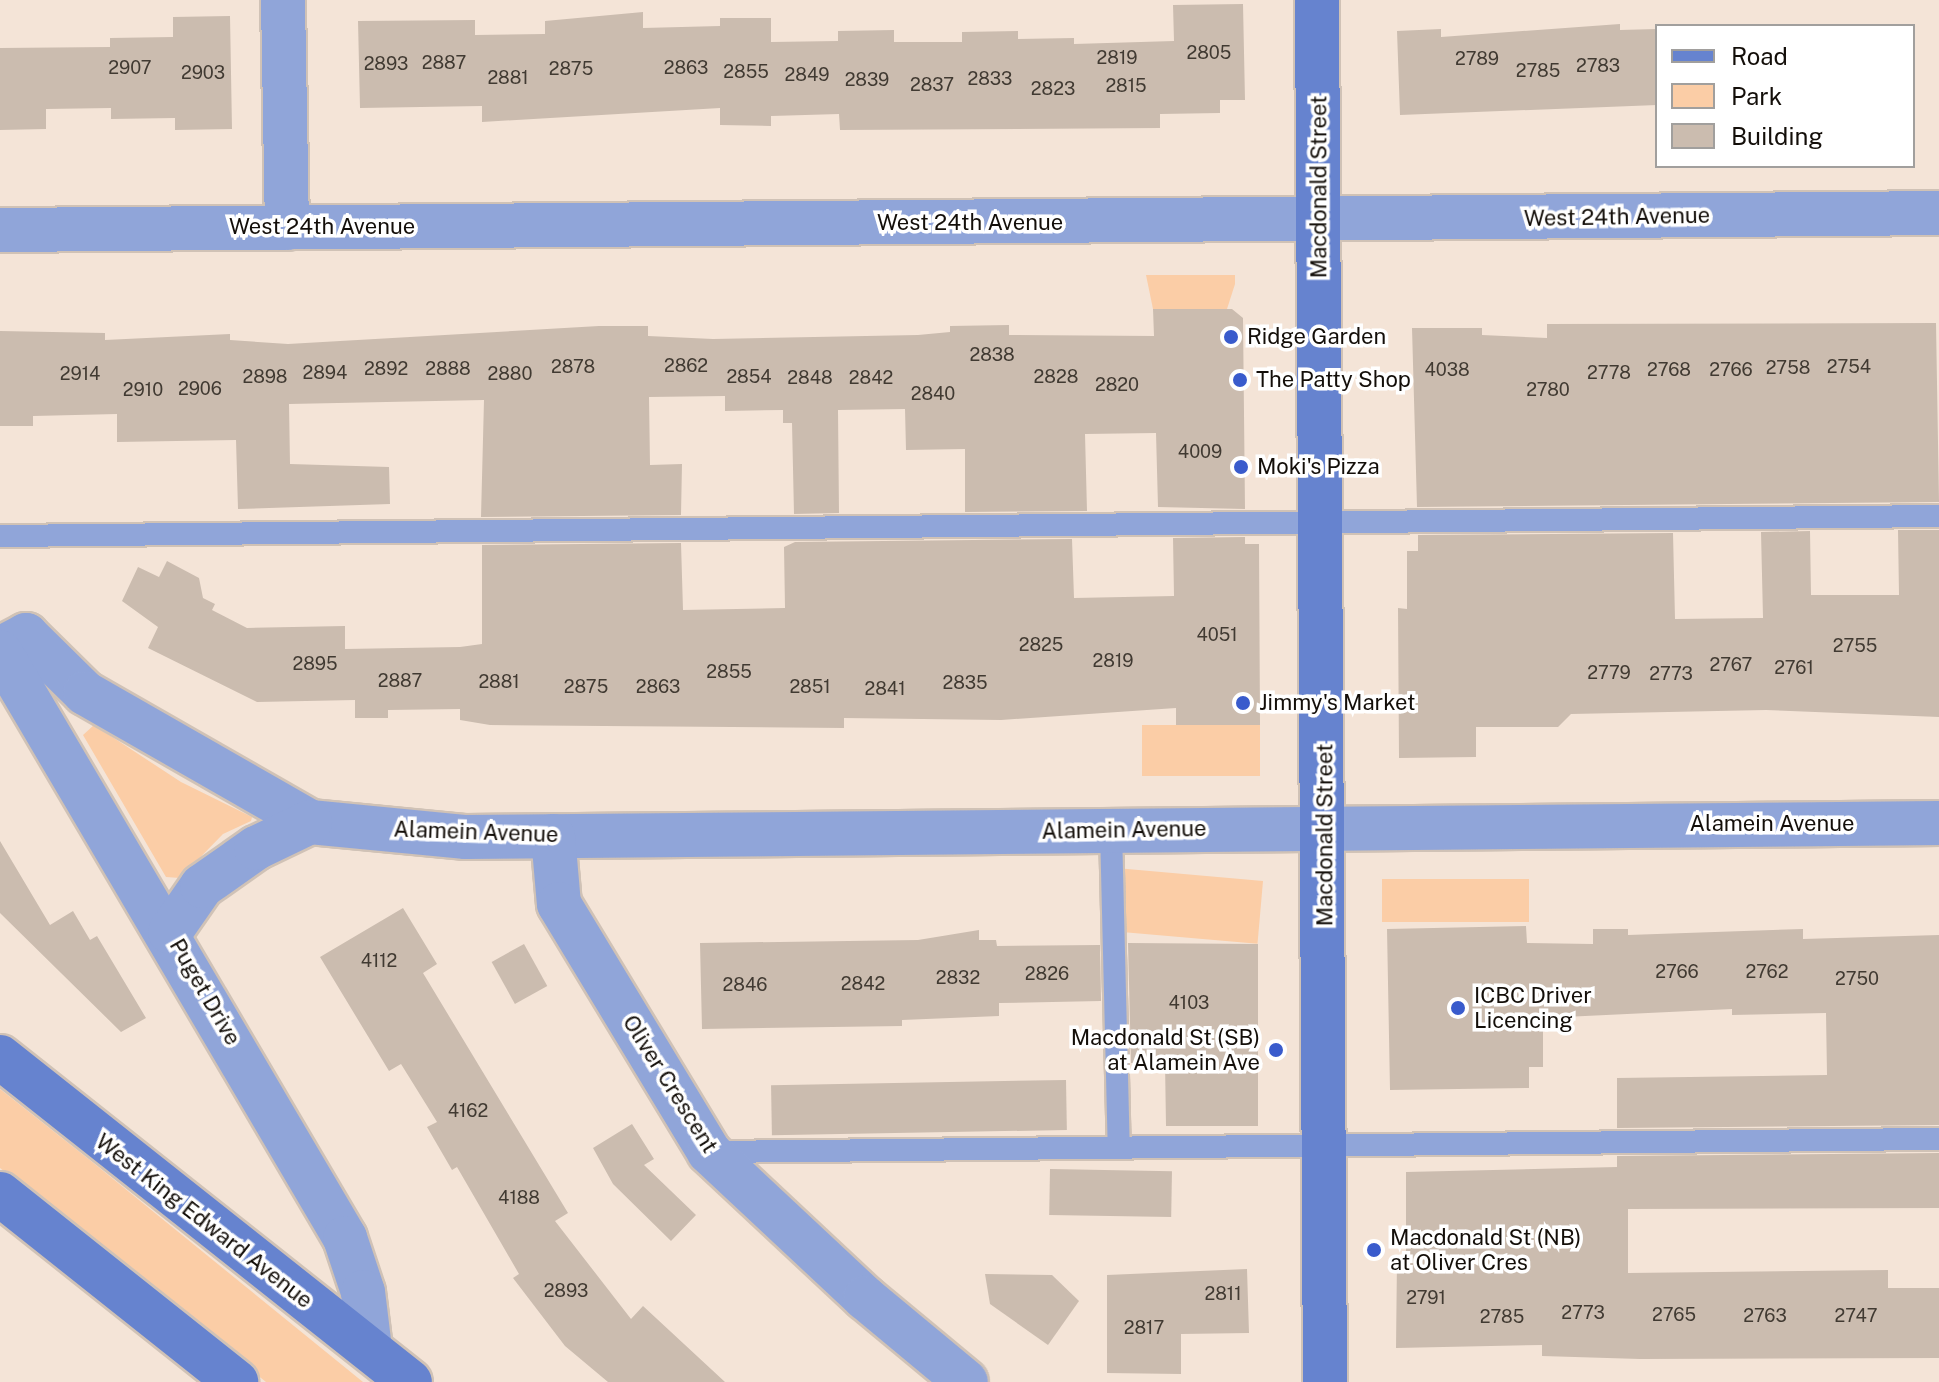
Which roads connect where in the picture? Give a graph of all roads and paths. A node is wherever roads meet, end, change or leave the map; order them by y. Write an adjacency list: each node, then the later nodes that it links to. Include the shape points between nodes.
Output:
1 (283, 0): 5 (street)
2 (1317, 0): 4 (street, Macdonald Street)
3 (1939, 213): 4 (street, West 24th Avenue)
4 (1320, 220): 5 (street, West 24th Avenue); 8 (street, Macdonald Street)
5 (287, 228): 6 (street, West 24th Avenue)
6 (0, 230)
7 (1939, 516): 8 (lane)
8 (1320, 523): 9 (lane); 13 (street, Macdonald Street)
9 (0, 536)
10 (0, 650): 11 (street, Alamein Avenue, via 26,635 85,693); 16 (street, Puget Drive)
11 (310, 822): 15 (street, Alamein Avenue, via 466,837); 16 (street, via 256,848 202,886)
12 (1939, 823): 13 (street, Alamein Avenue)
13 (1326, 828): 14 (street, Alamein Avenue); 19 (street, Macdonald Street)
14 (1111, 830): 15 (street, Alamein Avenue); 20 (lane)
15 (553, 836): 21 (street, Oliver Crescent, via 559,904)
16 (170, 932): 23 (street, Puget Drive, via 345,1238 363,1292)
17 (0, 1057): 23 (street, West King Edward Avenue)
18 (1939, 1139): 19 (lane)
19 (1325, 1144): 20 (lane); 27 (street, Macdonald Street)
20 (1119, 1147): 21 (lane)
21 (709, 1152): 26 (street, Oliver Crescent, via 865,1298)
22 (0, 1194): 24 (street)
23 (370, 1349): 25 (street, West King Edward Avenue)
24 (236, 1382)
25 (410, 1382)
26 (966, 1382)
27 (1325, 1382)

